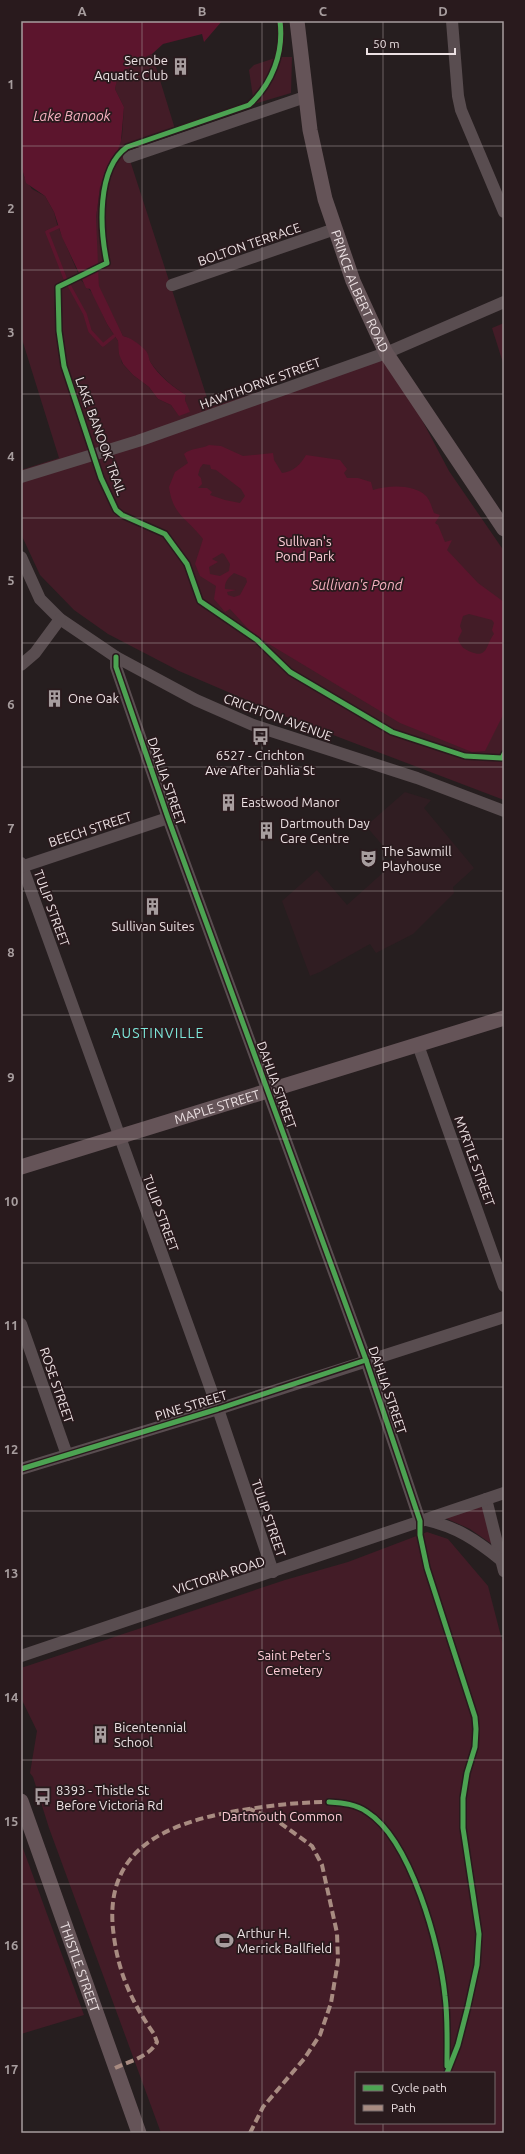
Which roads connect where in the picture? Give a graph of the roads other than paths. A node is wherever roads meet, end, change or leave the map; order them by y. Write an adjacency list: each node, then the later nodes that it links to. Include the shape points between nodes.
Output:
1 (297, 21): 3 (main road, PRINCE ALBERT ROAD)
2 (452, 21): 5 (street, via 461,110)
3 (305, 97): 4 (street); 6 (main road, PRINCE ALBERT ROAD, via 319,170)
4 (129, 157)
5 (504, 212)
6 (335, 229): 7 (street, BOLTON TERRACE); 9 (main road, PRINCE ALBERT ROAD, via 353,281)
7 (172, 285)
8 (504, 302): 9 (street, HAWTHORNE STREET)
9 (386, 353): 10 (street, HAWTHORNE STREET, via 152,436); 11 (main road, PRINCE ALBERT ROAD)
10 (21, 477)
11 (504, 529)
12 (21, 557): 13 (street, CRICHTON AVENUE, via 40,599)
13 (60, 619): 14 (street, CRICHTON AVENUE); 15 (street, via 35,653)
14 (116, 657): 16 (street, CRICHTON AVENUE, via 196,700 253,726 417,778); 17 (street, DAHLIA STREET, via 116,667)
15 (21, 665)
16 (504, 811)
17 (168, 818): 18 (street, BEECH STREET); 21 (street, DAHLIA STREET)
18 (21, 865): 22 (street, TULIP STREET)
19 (504, 1018): 20 (main road, MAPLE STREET)
20 (418, 1044): 21 (main road, MAPLE STREET); 24 (street, MYRTLE STREET)
21 (267, 1090): 22 (main road, MAPLE STREET); 27 (street, DAHLIA STREET)
22 (119, 1136): 23 (main road, MAPLE STREET); 28 (street, TULIP STREET)
23 (21, 1167)
24 (504, 1286)
25 (504, 1317): 27 (street, PINE STREET)
26 (21, 1324): 29 (street, ROSE STREET)
27 (366, 1360): 28 (street, PINE STREET); 33 (street, DAHLIA STREET)
28 (218, 1409): 29 (street, PINE STREET); 35 (street, TULIP STREET)
29 (67, 1455): 30 (street, PINE STREET)
30 (21, 1469)
31 (504, 1493): 32 (street, VICTORIA ROAD)
32 (486, 1499): 33 (street, VICTORIA ROAD); 34 (street)
33 (423, 1520): 34 (street, via 445,1524 471,1537); 35 (street, VICTORIA ROAD)
34 (502, 1565)
35 (273, 1572): 36 (street, VICTORIA ROAD)
36 (21, 1656)
37 (21, 1800): 38 (main road, THISTLE STREET)
38 (139, 2133)

